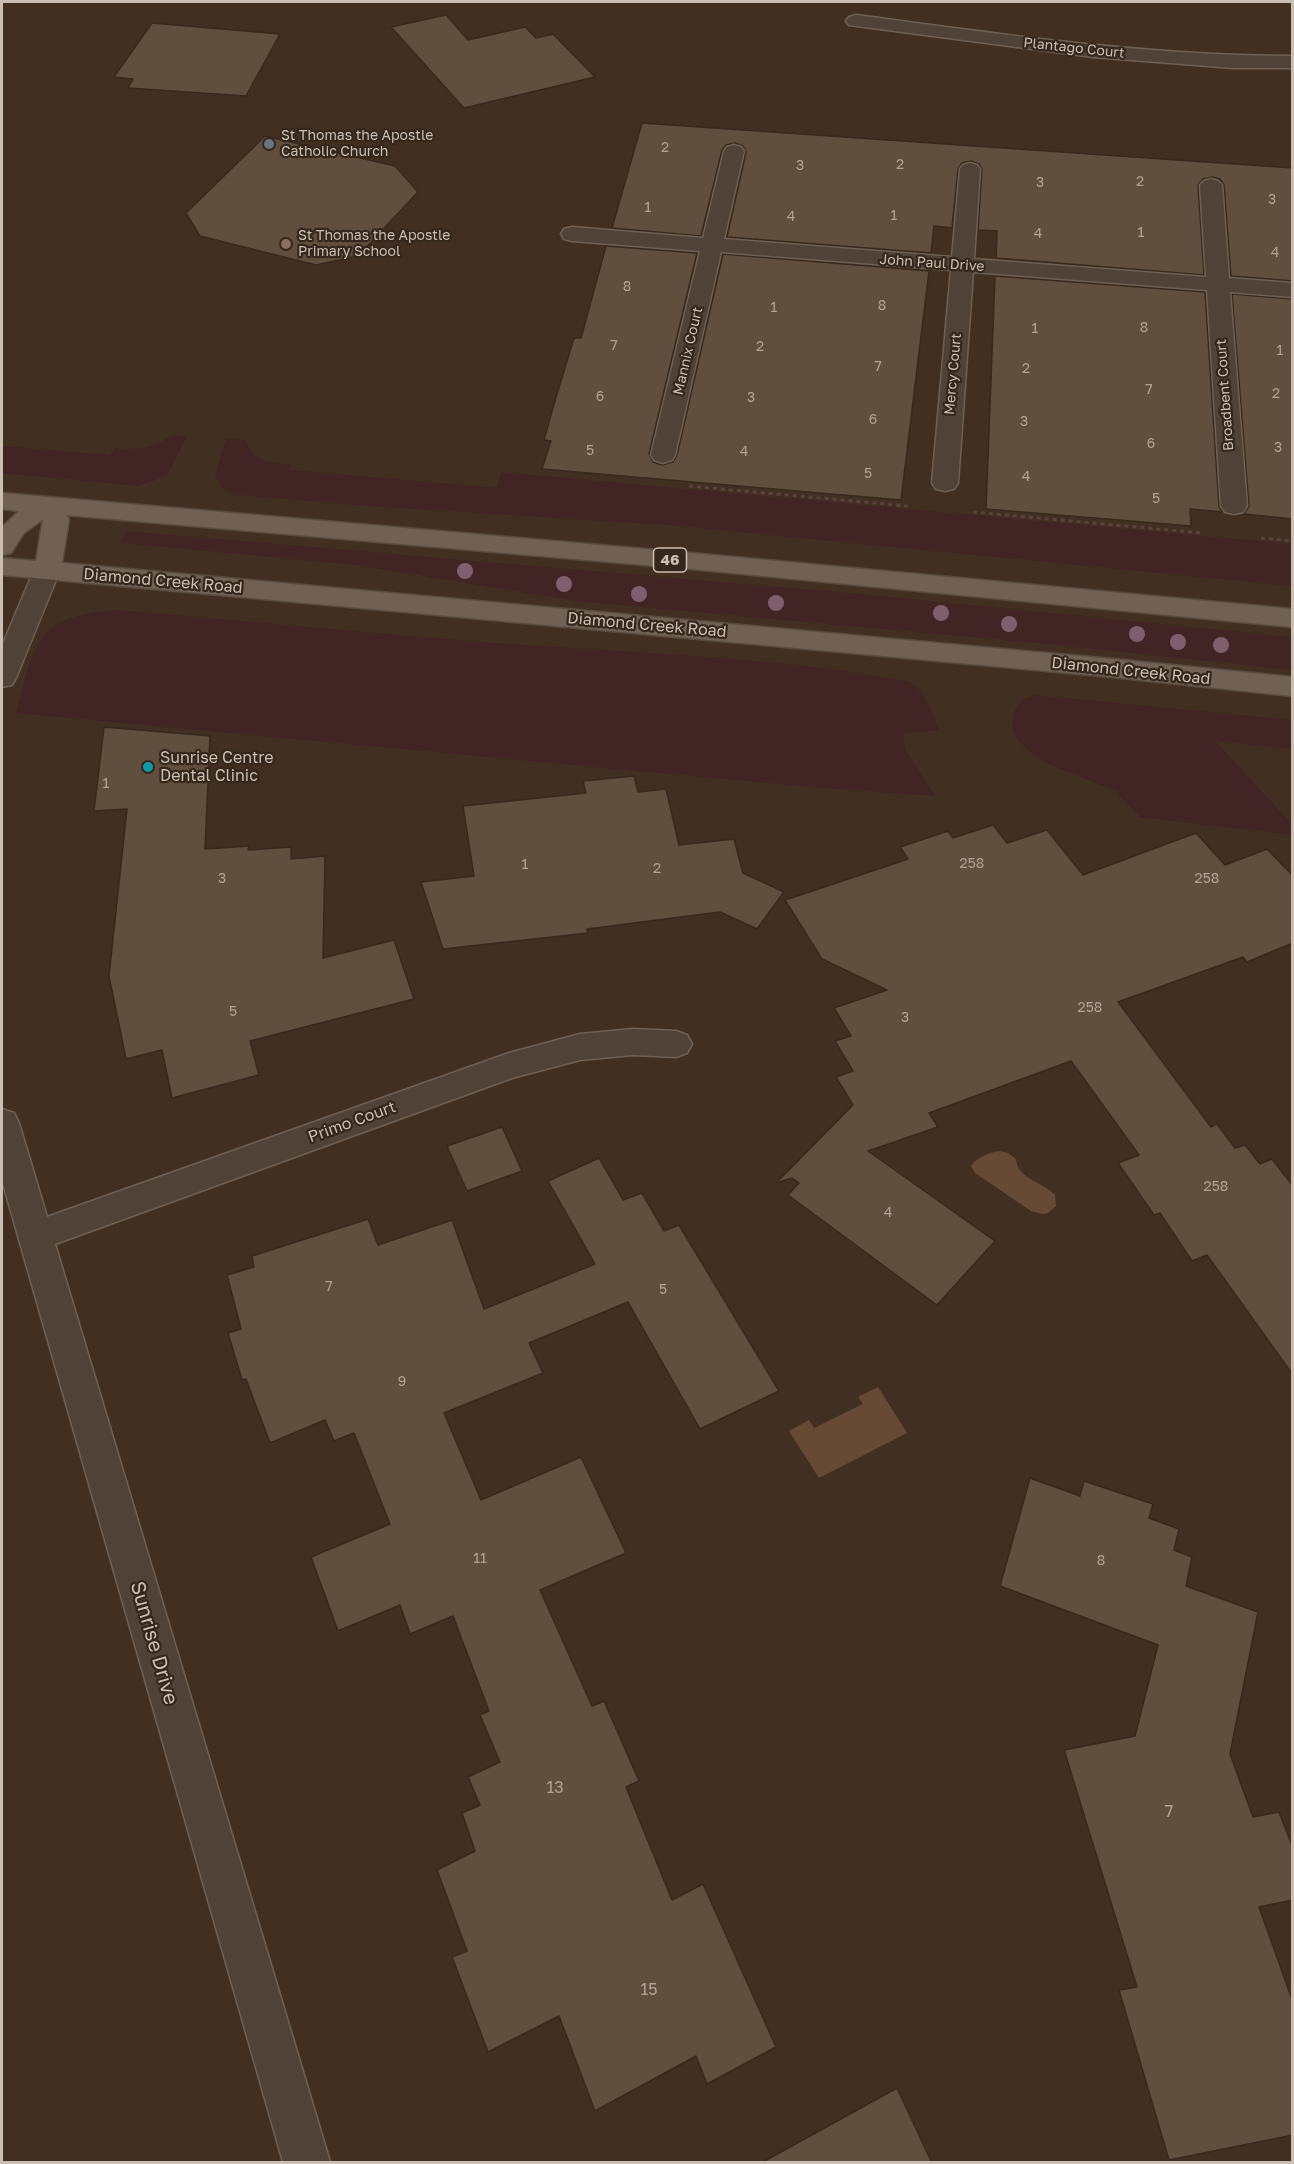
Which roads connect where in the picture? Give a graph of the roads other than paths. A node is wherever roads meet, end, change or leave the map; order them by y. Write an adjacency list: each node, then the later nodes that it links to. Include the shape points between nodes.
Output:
1 (856, 21): 2 (street, Plantago Court, via 1093,51 1233,62)
2 (1293, 62)
3 (734, 151): 7 (street, Mannix Court)
4 (970, 169): 8 (street, Mercy Court)
5 (1211, 185): 9 (street, Broadbent Court)
6 (572, 234): 7 (street, John Paul Drive)
7 (713, 246): 8 (street, John Paul Drive); 11 (street, Mannix Court)
8 (962, 266): 9 (street, John Paul Drive); 12 (street, Mercy Court)
9 (1217, 284): 10 (street, John Paul Drive); 15 (street, Broadbent Court)
10 (1293, 290)
11 (663, 455)
12 (945, 483)
13 (2, 501): 14 (main road, 46)
14 (47, 506): 16 (main road, via 27,515); 18 (main road, via 56,519); 19 (main road, 46)
15 (1234, 506)
16 (2, 547)
17 (2, 566): 18 (main road, Diamond Creek Road)
18 (47, 570): 20 (street); 21 (main road, Diamond Creek Road)
19 (1293, 618)
20 (2, 678)
21 (1293, 687)
22 (676, 1044): 24 (street, Primo Court, via 633,1042 580,1047 509,1066)
23 (2, 1123): 24 (street, Sunrise Drive)
24 (36, 1236): 25 (street, Sunrise Drive)
25 (306, 2163)

